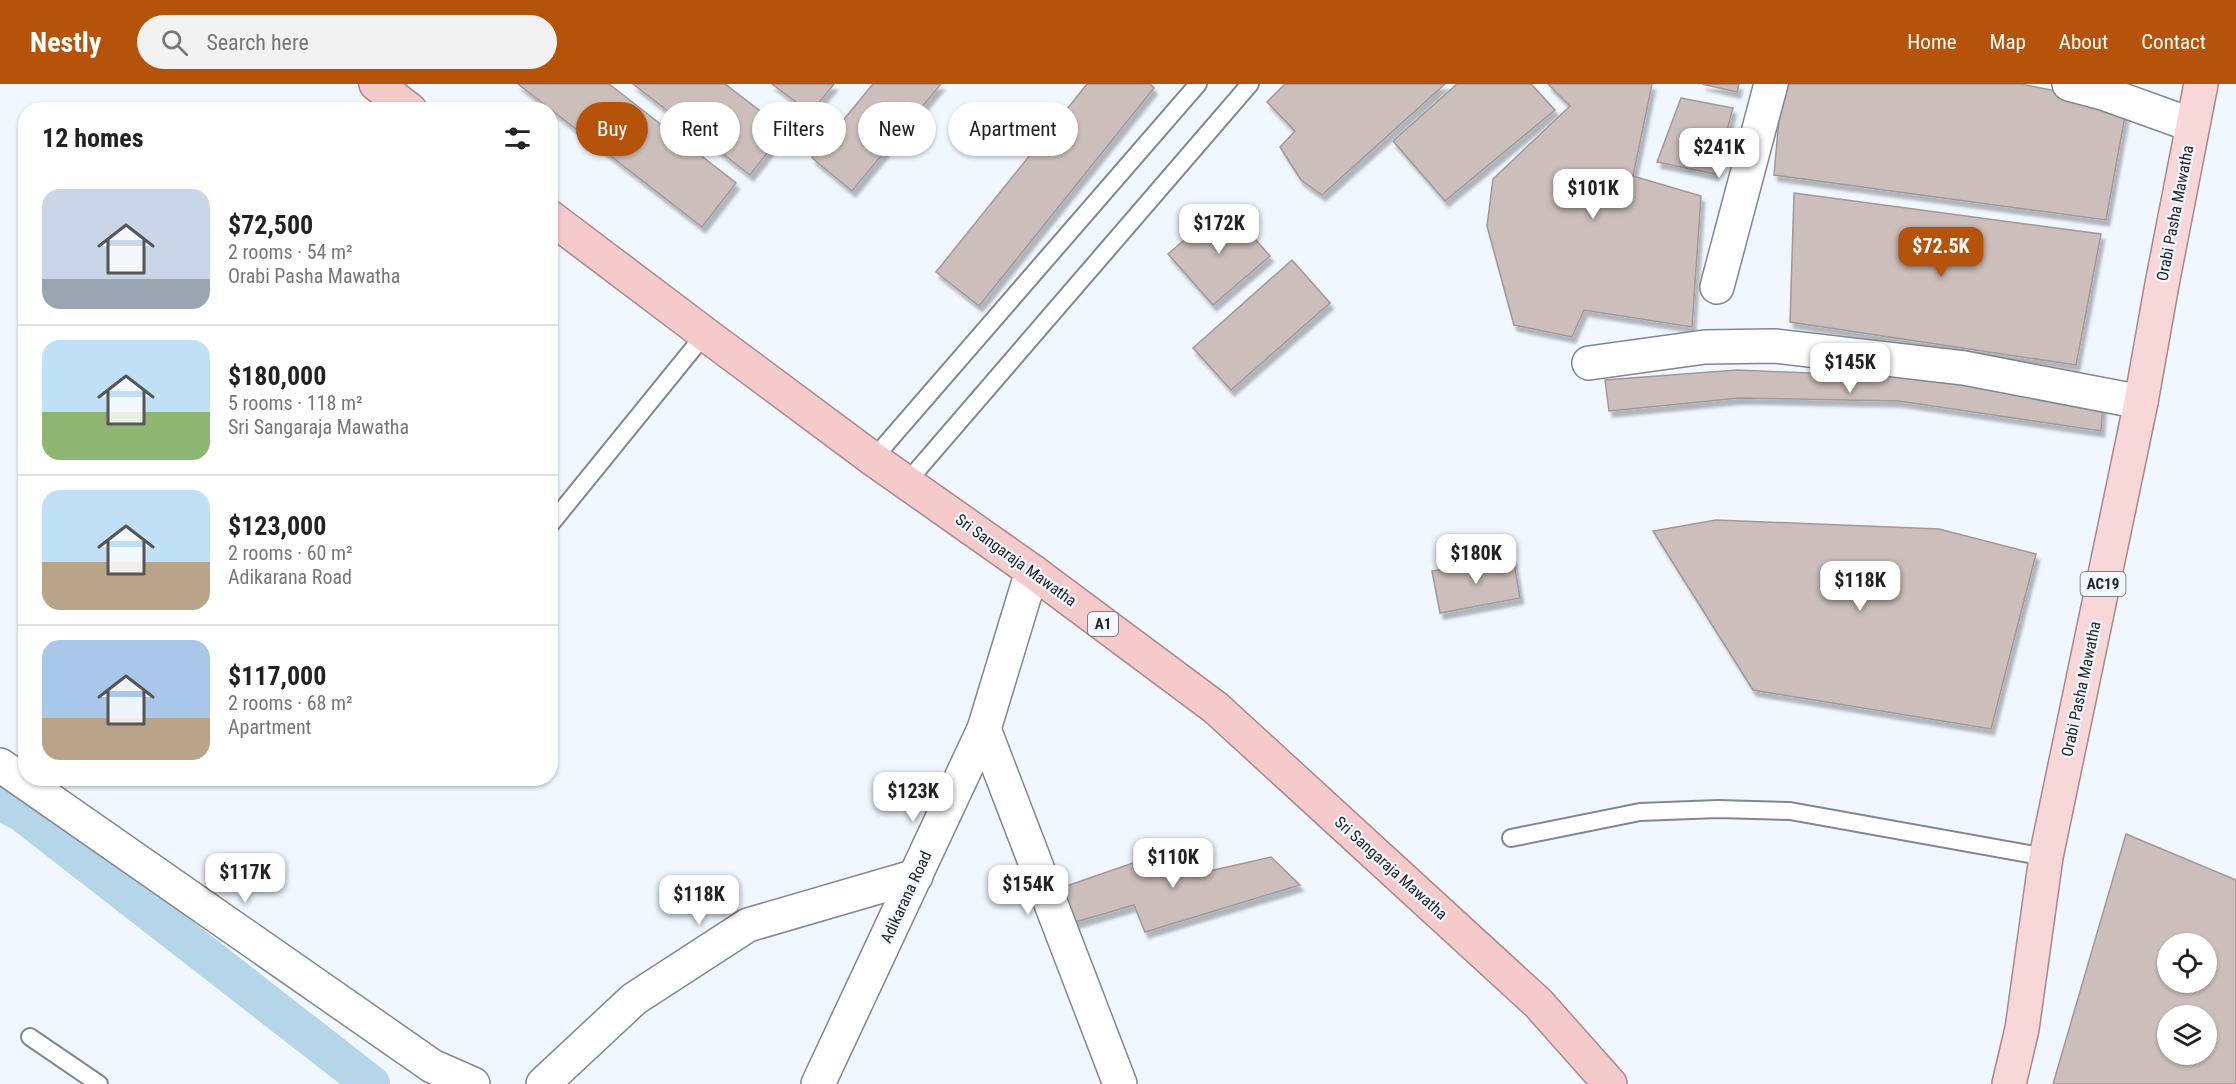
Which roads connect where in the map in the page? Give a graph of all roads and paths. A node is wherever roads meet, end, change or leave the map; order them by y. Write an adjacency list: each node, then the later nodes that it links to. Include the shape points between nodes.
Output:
1 (376, 84): 7 (highway)
2 (1198, 84): 14 (lane)
3 (1250, 84): 15 (lane)
4 (1771, 84): 10 (street)
5 (2069, 84): 8 (street)
6 (2201, 84): 8 (main road, Orabi Pasha Mawatha / AC19)
7 (400, 102)
8 (2192, 125): 13 (main road, Orabi Pasha Mawatha / AC19)
9 (558, 223): 11 (highway, Sri Sangaraja Mawatha / A1)
10 (1717, 287)
11 (705, 334): 14 (highway, Sri Sangaraja Mawatha / A1); 16 (lane)
12 (1589, 363): 13 (street, via 1705,347 1775,346 1964,368)
13 (2141, 402): 23 (main road, Orabi Pasha Mawatha / AC19)
14 (873, 459): 15 (highway, Sri Sangaraja Mawatha / A1)
15 (908, 482): 17 (highway, Sri Sangaraja Mawatha / A1)
16 (558, 515)
17 (1032, 571): 18 (street, Adikarana Road); 31 (highway, Sri Sangaraja Mawatha / A1, via 1216,708 1538,1003)
18 (984, 729): 24 (street, Adikarana Road); 30 (street)
19 (0, 765): 20 (street)
20 (18, 778)
21 (30, 786): 27 (street, via 432,1066)
22 (1511, 838): 23 (lane, via 1640,812 1790,811)
23 (2046, 857): 32 (main road, Orabi Pasha Mawatha / AC19, via 2022,1029)
24 (916, 876): 28 (street, via 748,925 634,999); 29 (street, Adikarana Road)
25 (30, 1037): 26 (lane)
26 (99, 1084)
27 (473, 1084)
28 (543, 1084)
29 (818, 1084)
30 (1120, 1084)
31 (1610, 1084)
32 (2009, 1084)

